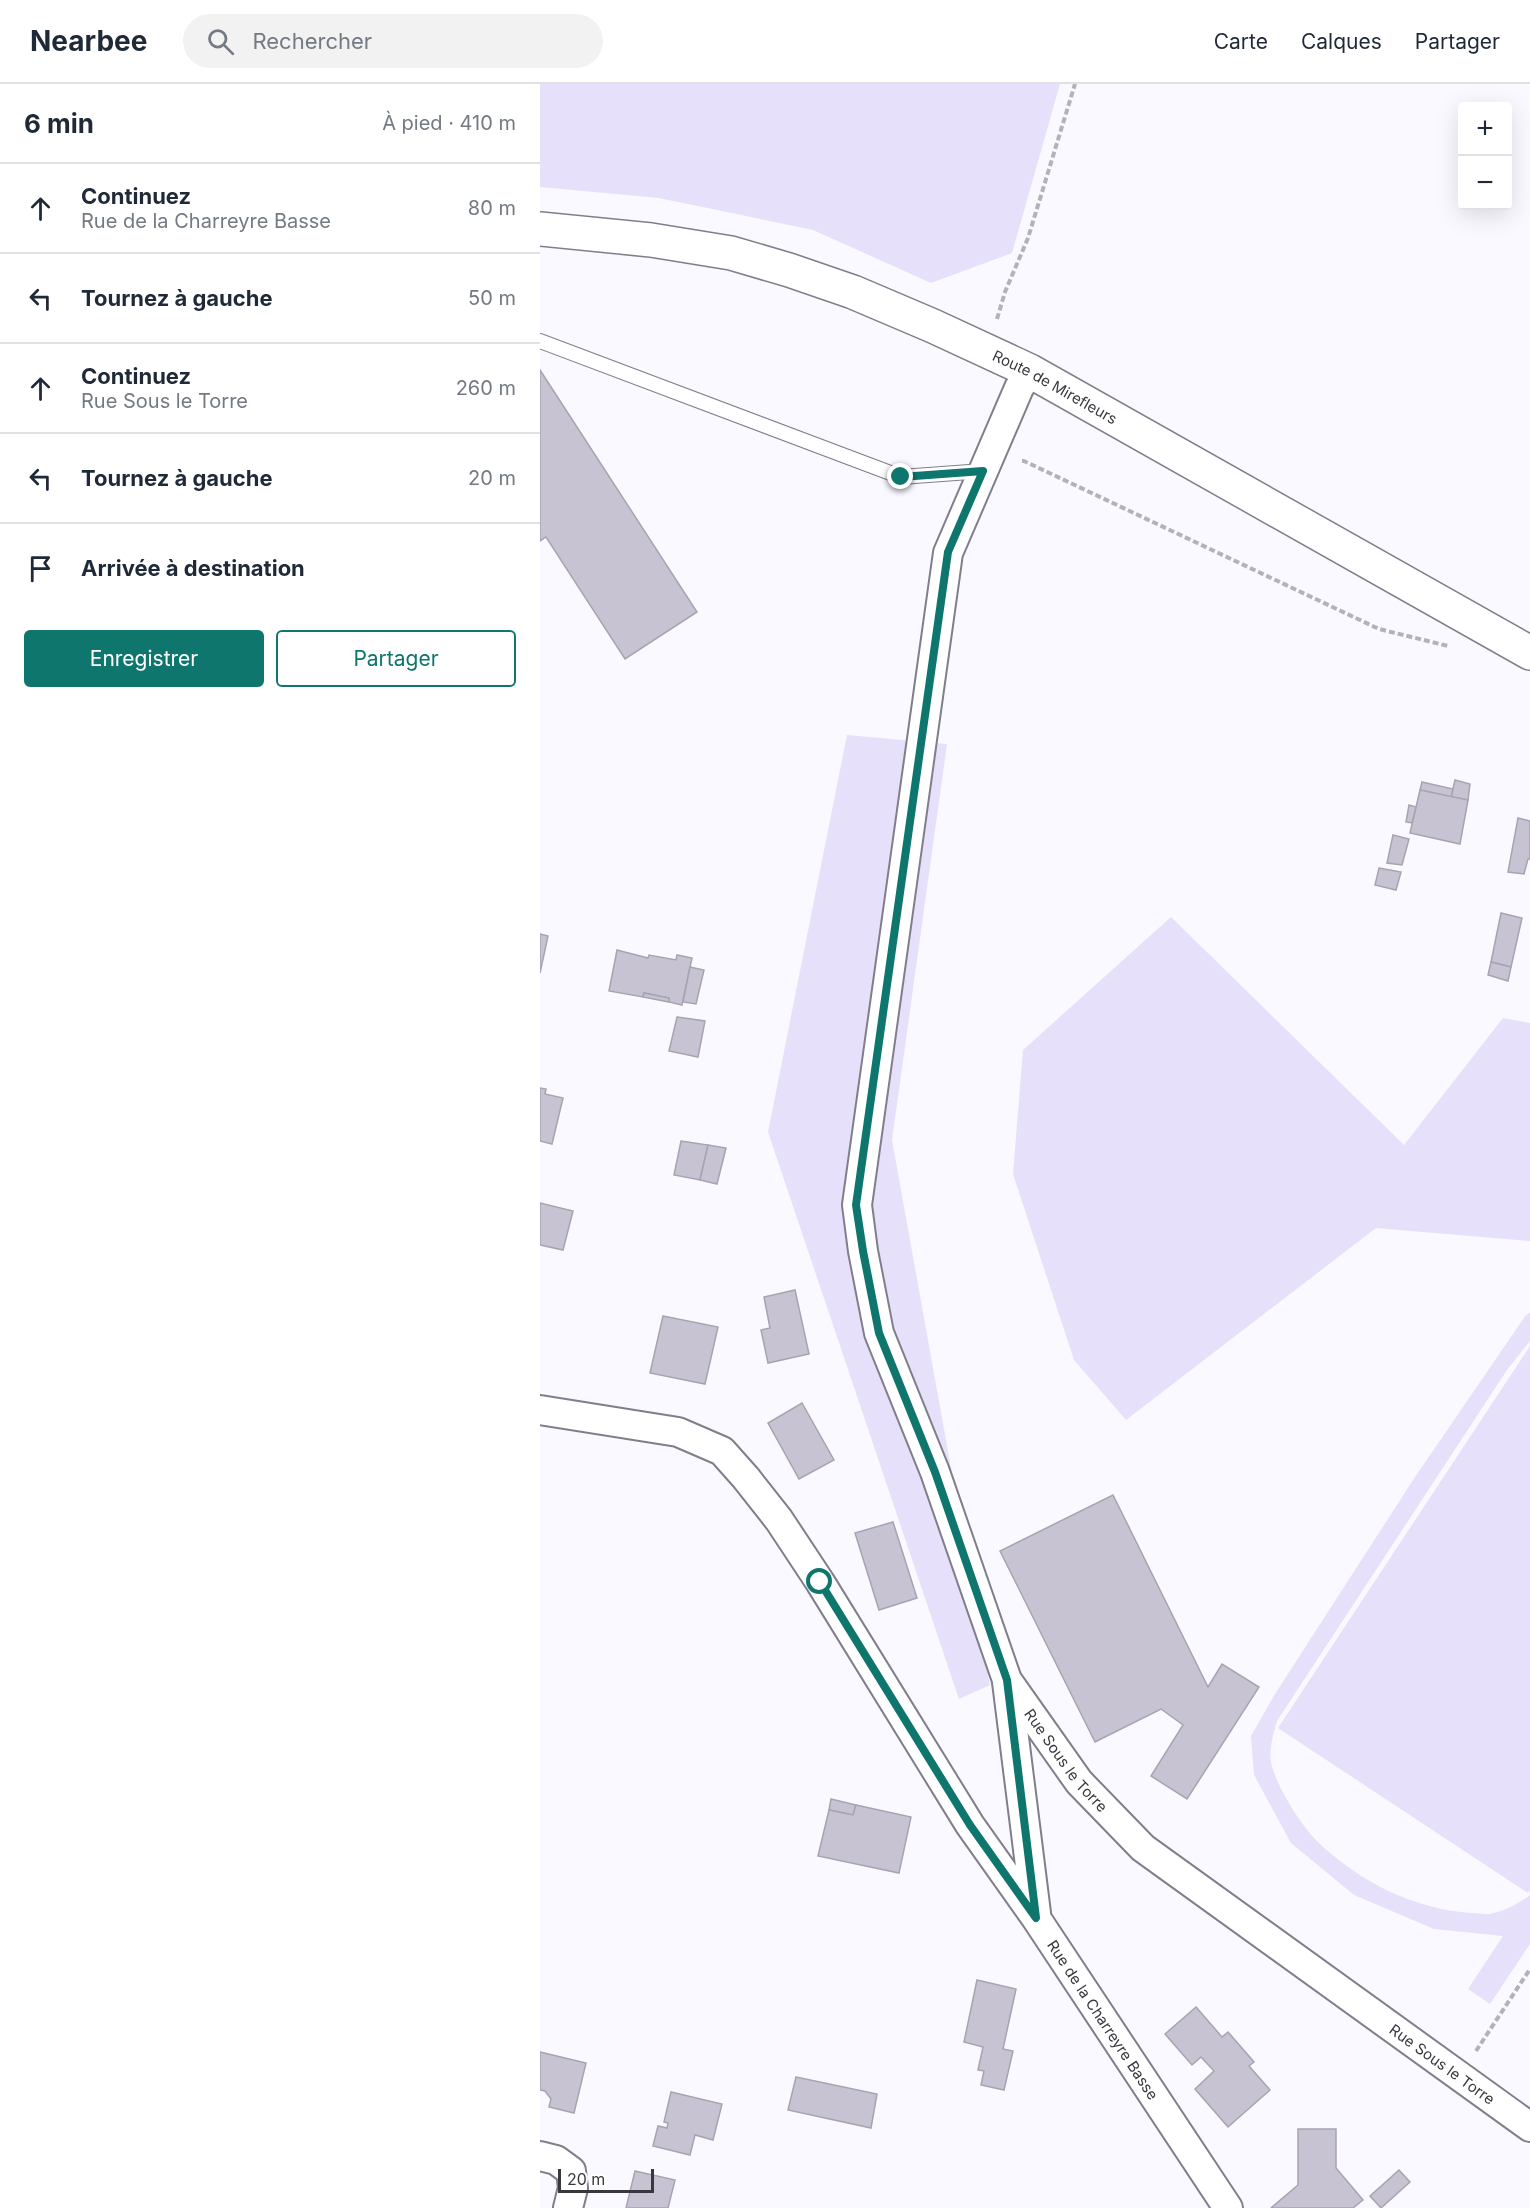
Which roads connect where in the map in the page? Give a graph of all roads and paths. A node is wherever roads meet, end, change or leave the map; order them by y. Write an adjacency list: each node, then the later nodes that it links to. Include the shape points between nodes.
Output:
1 (1075, 84): 4 (path, via 1028,238)
2 (540, 229): 4 (street, Route de Mirefleurs, via 731,253 853,292)
3 (540, 341): 6 (lane, via 901,477)
4 (982, 350): 5 (street, Route de Mirefleurs)
5 (1030, 371): 6 (street, Rue Sous le Torre); 8 (street, Route de Mirefleurs)
6 (983, 471): 7 (path, via 1024,461 1379,629); 10 (street, Rue Sous le Torre, via 948,552 856,1205 879,1333 935,1472)
7 (1449, 646)
8 (1530, 653)
9 (540, 1410): 11 (street, Rue de la Charreyre Basse, via 678,1432 722,1451 779,1520 970,1825)
10 (1007, 1680): 11 (street); 13 (street, Rue Sous le Torre, via 1079,1782 1143,1848)
11 (1036, 1918): 17 (street, Rue de la Charreyre Basse)
12 (1530, 1969): 13 (path)
13 (1460, 2076): 14 (street, Rue Sous le Torre)
14 (1530, 2127)
15 (540, 2156): 16 (street, via 556,2160 572,2171)
16 (568, 2208)
17 (1228, 2208)

